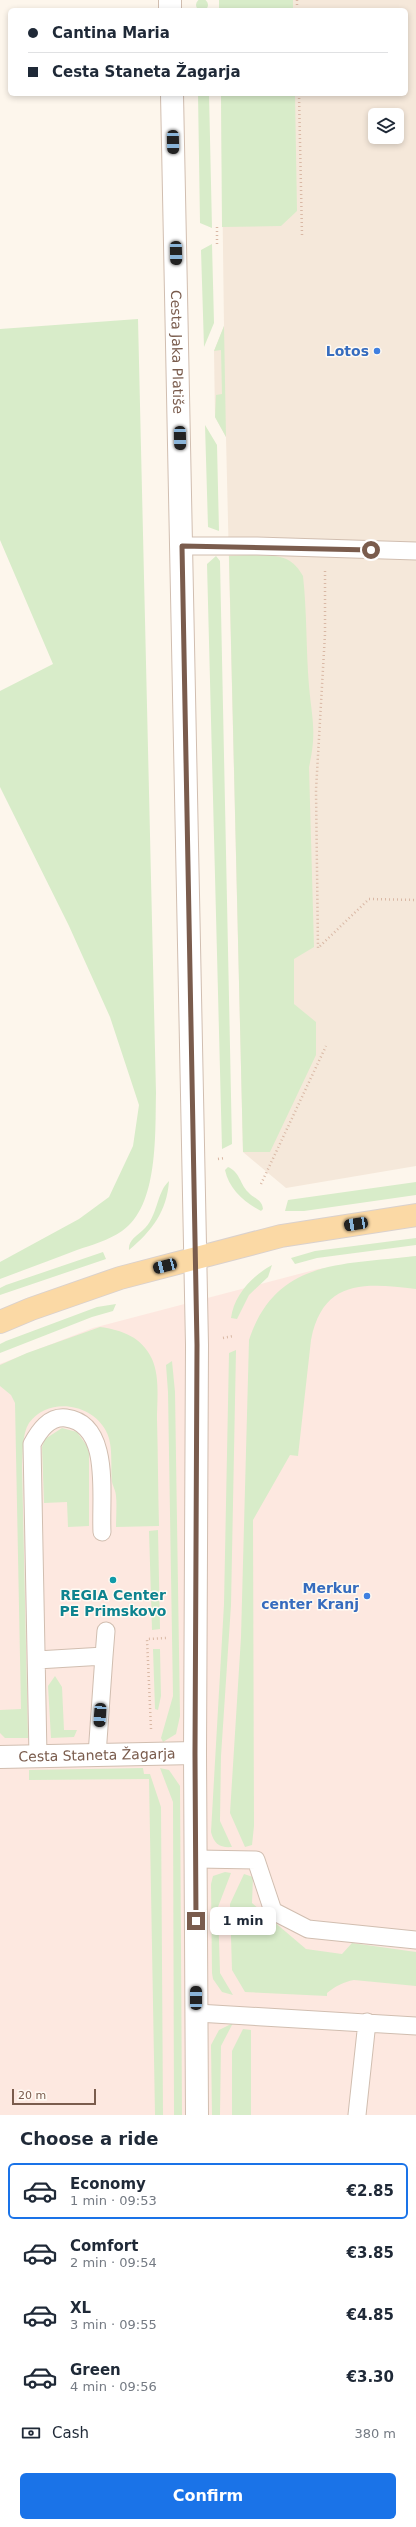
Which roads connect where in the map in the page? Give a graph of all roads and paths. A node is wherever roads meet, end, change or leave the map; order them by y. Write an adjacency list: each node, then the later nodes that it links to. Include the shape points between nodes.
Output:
1 (172, 96): 6 (street, Cesta Jaka Platiše)
2 (299, 96): 4 (path)
3 (217, 227): 5 (path)
4 (302, 235)
5 (217, 245)
6 (182, 546): 7 (lane); 13 (street, Cesta Jaka Platiše)
7 (326, 548): 8 (lane); 9 (path, via 325,634 316,790 318,948 369,899)
8 (416, 551)
9 (416, 900)
10 (326, 1046): 11 (path)
11 (261, 1184)
12 (416, 1215): 13 (main road, via 281,1236)
13 (195, 1258): 14 (main road, via 120,1278 31,1308); 21 (street, Cesta Staneta Žagarja)
14 (0, 1322)
15 (102, 1532): 19 (lane, via 99,1448 93,1434 86,1425 77,1420 62,1418 50,1422 39,1431 32,1444)
16 (106, 1631): 18 (lane)
17 (166, 1638): 20 (path, via 147,1640)
18 (104, 1656): 19 (lane); 22 (lane)
19 (37, 1660): 23 (lane)
20 (151, 1738)
21 (195, 1753): 22 (street, Cesta Staneta Žagarja); 25 (street, Cesta Staneta Žagarja)
22 (97, 1755): 23 (street, Cesta Staneta Žagarja)
23 (38, 1756): 24 (street, Cesta Staneta Žagarja)
24 (0, 1757)
25 (196, 1859): 26 (lane, via 256,1860 272,1911 308,1929); 27 (street, Cesta Staneta Žagarja)
26 (416, 1940)
27 (196, 2014): 28 (lane); 30 (street, Cesta Staneta Žagarja)
28 (367, 2022): 29 (lane); 31 (lane)
29 (416, 2026)
30 (197, 2115)
31 (357, 2115)

